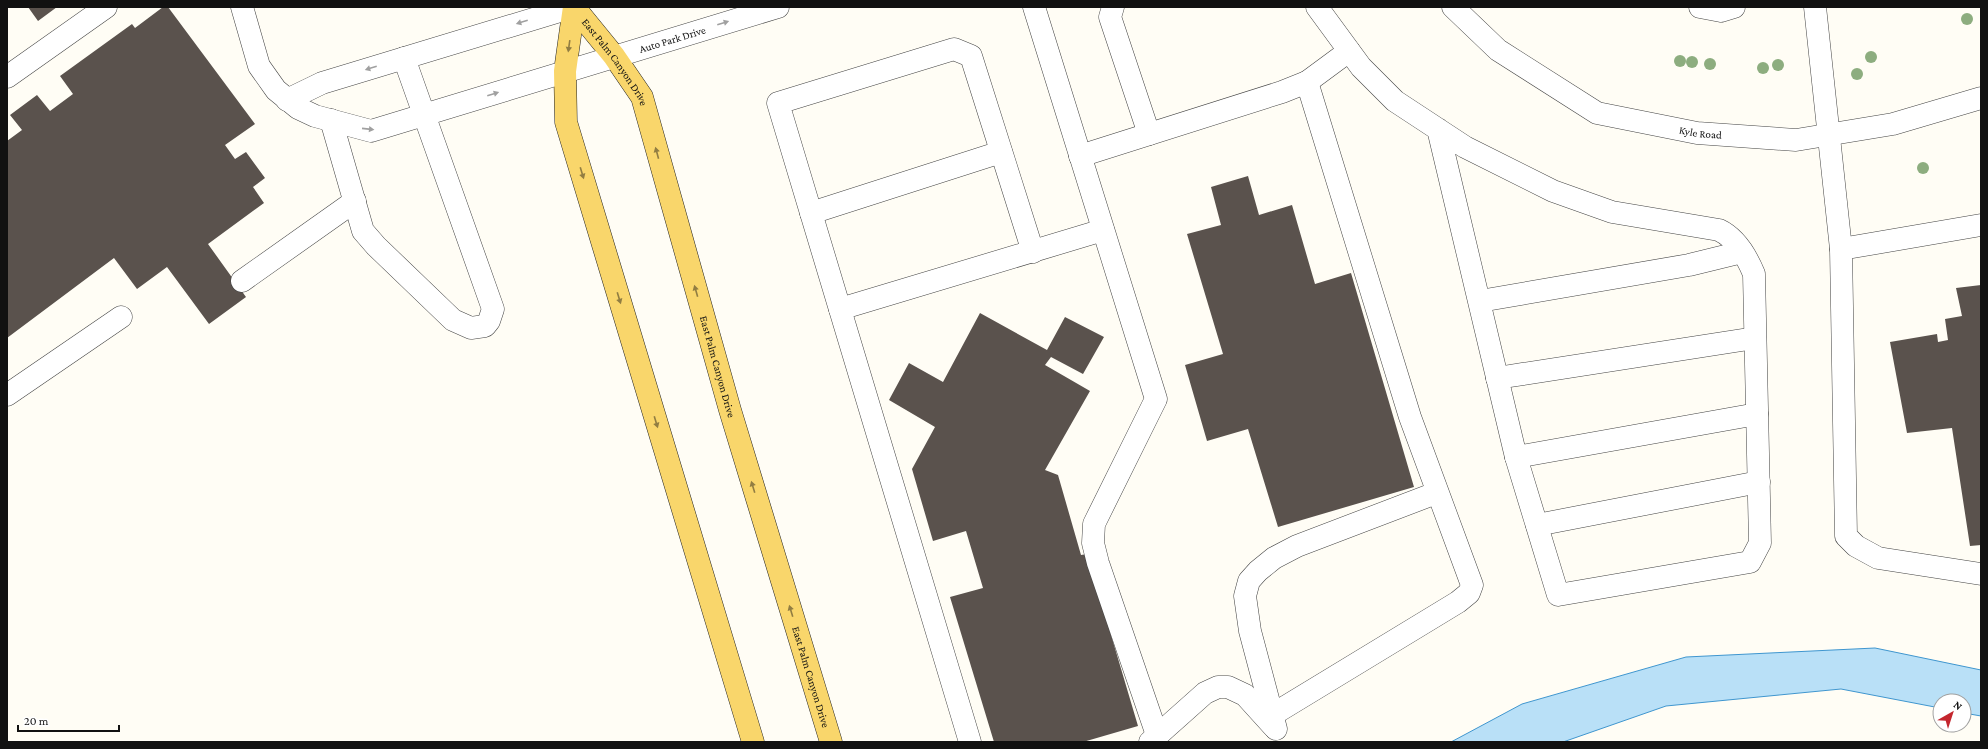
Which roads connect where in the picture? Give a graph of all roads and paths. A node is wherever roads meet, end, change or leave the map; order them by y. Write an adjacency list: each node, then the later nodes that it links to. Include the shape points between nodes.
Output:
1 (106, 7): 16 (street)
2 (242, 7): 19 (street, Auto Park Drive, via 259,66 276,90)
3 (574, 7): 13 (main road, East Palm Canyon Drive); 14 (street, one-way to 14); 15 (main road, East Palm Canyon Drive, one-way to 15)
4 (778, 7): 13 (street, Auto Park Drive, one-way to 4)
5 (1034, 7): 26 (street)
6 (1114, 7): 23 (street, via 1110,17)
7 (1317, 7): 12 (street)
8 (1453, 7): 24 (street, Kyle Road, via 1498,50 1596,113 1697,134 1796,140)
9 (1700, 7): 10 (street, via 1721,11)
10 (1734, 7)
11 (1814, 7): 24 (street)
12 (1349, 51): 17 (street); 22 (street, via 1361,67 1395,101)
13 (614, 56): 15 (street, Auto Park Drive); 50 (main road, East Palm Canyon Drive, one-way to 13, via 730,410 642,97)
14 (404, 58): 19 (street, one-way to 19, via 322,83); 20 (street)
15 (565, 72): 20 (street, Auto Park Drive, one-way to 15); 49 (main road, East Palm Canyon Drive, one-way to 49, via 566,122)
16 (7, 77)
17 (1307, 82): 23 (street); 44 (street, via 1410,417)
18 (1981, 98): 24 (street, Kyle Road, via 1893,124)
19 (288, 100): 21 (street, Auto Park Drive, via 298,108)
20 (424, 115): 21 (street, Auto Park Drive, one-way to 20, via 371,131); 27 (street, via 493,309 485,326 471,328 453,320 376,246 363,231)
21 (331, 120): 27 (street)
22 (1438, 129): 33 (street, via 1465,147 1553,191 1612,212 1719,230 1726,233); 35 (street)
23 (1149, 134): 26 (street)
24 (1830, 135): 31 (street)
25 (1001, 152): 28 (street); 28 (street, via 971,56 954,49 778,103); 32 (street)
26 (1080, 156): 30 (street)
27 (355, 201): 34 (street)
28 (811, 213): 36 (street)
29 (1981, 225): 31 (street)
30 (1103, 230): 32 (street); 48 (street, via 1156,399 1094,524 1093,543)
31 (1841, 249): 46 (street, via 1846,536 1856,546 1878,558)
32 (1033, 252): 36 (street)
33 (1742, 252): 35 (street, via 1689,265); 38 (street, via 1754,274)
34 (242, 282)
35 (1480, 301): 39 (street)
36 (840, 309): 51 (street)
37 (121, 317): 40 (street)
38 (1755, 338): 39 (street); 41 (street)
39 (1497, 378): 42 (street)
40 (7, 395)
41 (1757, 414): 42 (street); 43 (street)
42 (1516, 457): 45 (street)
43 (1759, 482): 45 (street); 45 (street, via 1760,543 1750,562 1558,595)
44 (1436, 493): 47 (street, via 1472,586 1469,593); 47 (street, via 1298,546 1274,558 1249,582 1245,596 1250,630)
45 (1537, 524)
46 (1981, 574)
47 (1272, 714): 48 (street, via 1276,729 1245,695 1228,687 1218,687 1205,693)
48 (1153, 739)
49 (753, 742)
50 (831, 742)
51 (970, 742)

